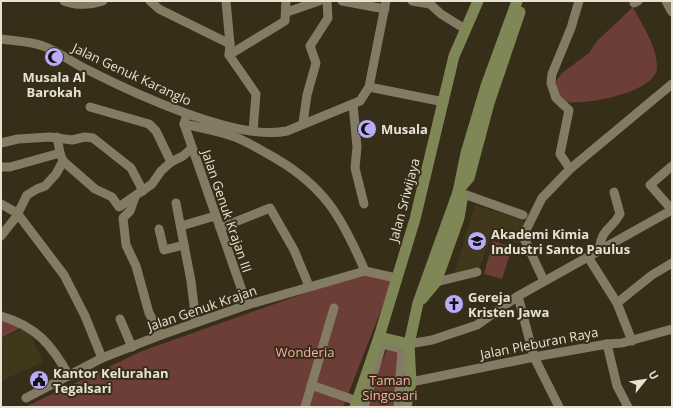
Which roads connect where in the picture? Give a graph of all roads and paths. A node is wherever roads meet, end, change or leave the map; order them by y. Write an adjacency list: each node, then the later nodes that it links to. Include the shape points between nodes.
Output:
1 (64, 1): 2 (street, via 92,4)
2 (103, 1)
3 (150, 1): 20 (street, via 159,9)
4 (226, 1): 20 (street)
5 (286, 1): 16 (street)
6 (319, 1): 16 (street)
7 (327, 1): 28 (street, via 328,18 310,46 316,63 307,95)
8 (342, 1): 15 (street, Jalan Genuk Karanglo)
9 (412, 1): 18 (street, via 430,4)
10 (478, 1): 18 (main road, Jalan Sriwijaya)
11 (517, 1): 38 (main road, via 486,86 466,153)
12 (524, 1): 38 (main road, via 489,103 468,178)
13 (579, 1): 37 (street, via 551,83 556,98 569,110 560,154)
14 (666, 1): 17 (street)
15 (386, 5): 23 (street, Jalan Genuk Karanglo)
16 (287, 12): 21 (street, via 285,21)
17 (672, 12)
18 (465, 29): 24 (main road, Jalan Sriwijaya, via 454,56)
19 (1, 39): 27 (street, Jalan Genuk Karanglo, via 45,47)
20 (230, 44): 21 (street)
21 (229, 55): 29 (street, via 256,94)
22 (672, 84): 37 (street)
23 (369, 87): 24 (street); 25 (street, Jalan Genuk Karanglo, via 362,99)
24 (444, 102): 58 (main road, Jalan Sriwijaya, via 420,198)
25 (353, 104): 28 (street, Jalan Genuk Karanglo); 43 (street, via 357,147 355,168)
26 (90, 107): 34 (street, via 149,124 158,134)
27 (185, 119): 29 (street, Jalan Genuk Karanglo); 32 (street, Jalan Genuk Krajan III); 56 (street, via 241,139 306,178 334,210 354,244)
28 (303, 123): 29 (street, Jalan Genuk Karanglo, via 287,131)
29 (253, 131)
30 (58, 137): 31 (street, via 18,139); 33 (street); 40 (street, via 72,140 93,138 131,168)
31 (1, 143)
32 (192, 148): 34 (street); 47 (street, Jalan Genuk Krajan III)
33 (62, 157): 36 (street); 40 (street, via 95,189 112,197 119,207); 45 (street, via 56,174 45,186 27,195)
34 (171, 162): 40 (street, via 160,171 152,184)
35 (672, 166): 44 (street, via 651,186)
36 (1, 167)
37 (570, 169): 59 (street, via 542,198 523,233 523,239)
38 (458, 192): 46 (street); 60 (main road, via 462,200 459,218); 63 (main road)
39 (614, 192): 53 (street, via 620,214 602,234)
40 (139, 194): 71 (street, via 123,218 126,245 136,266 149,313)
41 (176, 203): 48 (street)
42 (1, 204): 45 (street)
43 (364, 204)
44 (672, 210): 53 (street)
45 (17, 213): 51 (street); 78 (street, via 64,275 85,316)
46 (523, 215)
47 (216, 216): 48 (street); 49 (street, Jalan Genuk Krajan III)
48 (181, 226): 52 (street)
49 (220, 228): 61 (street, via 270,208 294,250); 65 (street, Jalan Genuk Krajan III)
50 (159, 230): 52 (street, via 164,250)
51 (1, 236)
52 (184, 244): 69 (street)
53 (599, 251): 54 (street)
54 (588, 257): 59 (street); 64 (street)
55 (672, 263): 64 (street, via 652,275)
56 (365, 271): 58 (street, Jalan Genuk Krajan); 61 (street, Jalan Genuk Krajan)
57 (476, 272): 60 (street)
58 (396, 278): 72 (main road, Jalan Sriwijaya)
59 (544, 281): 62 (street)
60 (436, 282): 63 (main road)
61 (309, 286): 65 (street, Jalan Genuk Krajan)
62 (518, 296): 74 (street, via 477,325 432,340); 77 (street)
63 (418, 303): 74 (main road)
64 (617, 303): 73 (street)
65 (247, 305): 69 (street, Jalan Genuk Krajan)
66 (334, 308): 81 (street)
67 (1, 316): 79 (street, via 26,326 46,341 58,355)
68 (120, 319): 76 (street)
69 (196, 322): 71 (street, Jalan Genuk Krajan)
70 (672, 329): 73 (street, Jalan Pleburan Raya)
71 (161, 335): 76 (street, Jalan Genuk Krajan)
72 (379, 337): 74 (main road); 83 (main road, Jalan Sriwijaya)
73 (632, 341): 75 (street, Jalan Pleburan Raya)
74 (410, 344): 80 (main road)
75 (608, 344): 77 (street, Jalan Pleburan Raya); 88 (street, via 617,386)
76 (132, 347): 78 (street, Jalan Genuk Krajan)
77 (534, 357): 80 (street, Jalan Pleburan Raya); 87 (street)
78 (102, 358): 79 (street, Jalan Genuk Krajan)
79 (69, 376): 82 (street, Jalan Genuk Krajan)
80 (410, 382): 86 (main road)
81 (311, 386): 83 (street); 84 (street)
82 (26, 398)
83 (359, 405): 85 (street, via 382,344 402,349)
84 (304, 407)
85 (398, 407)
86 (406, 407)
87 (559, 407)
88 (628, 407)

